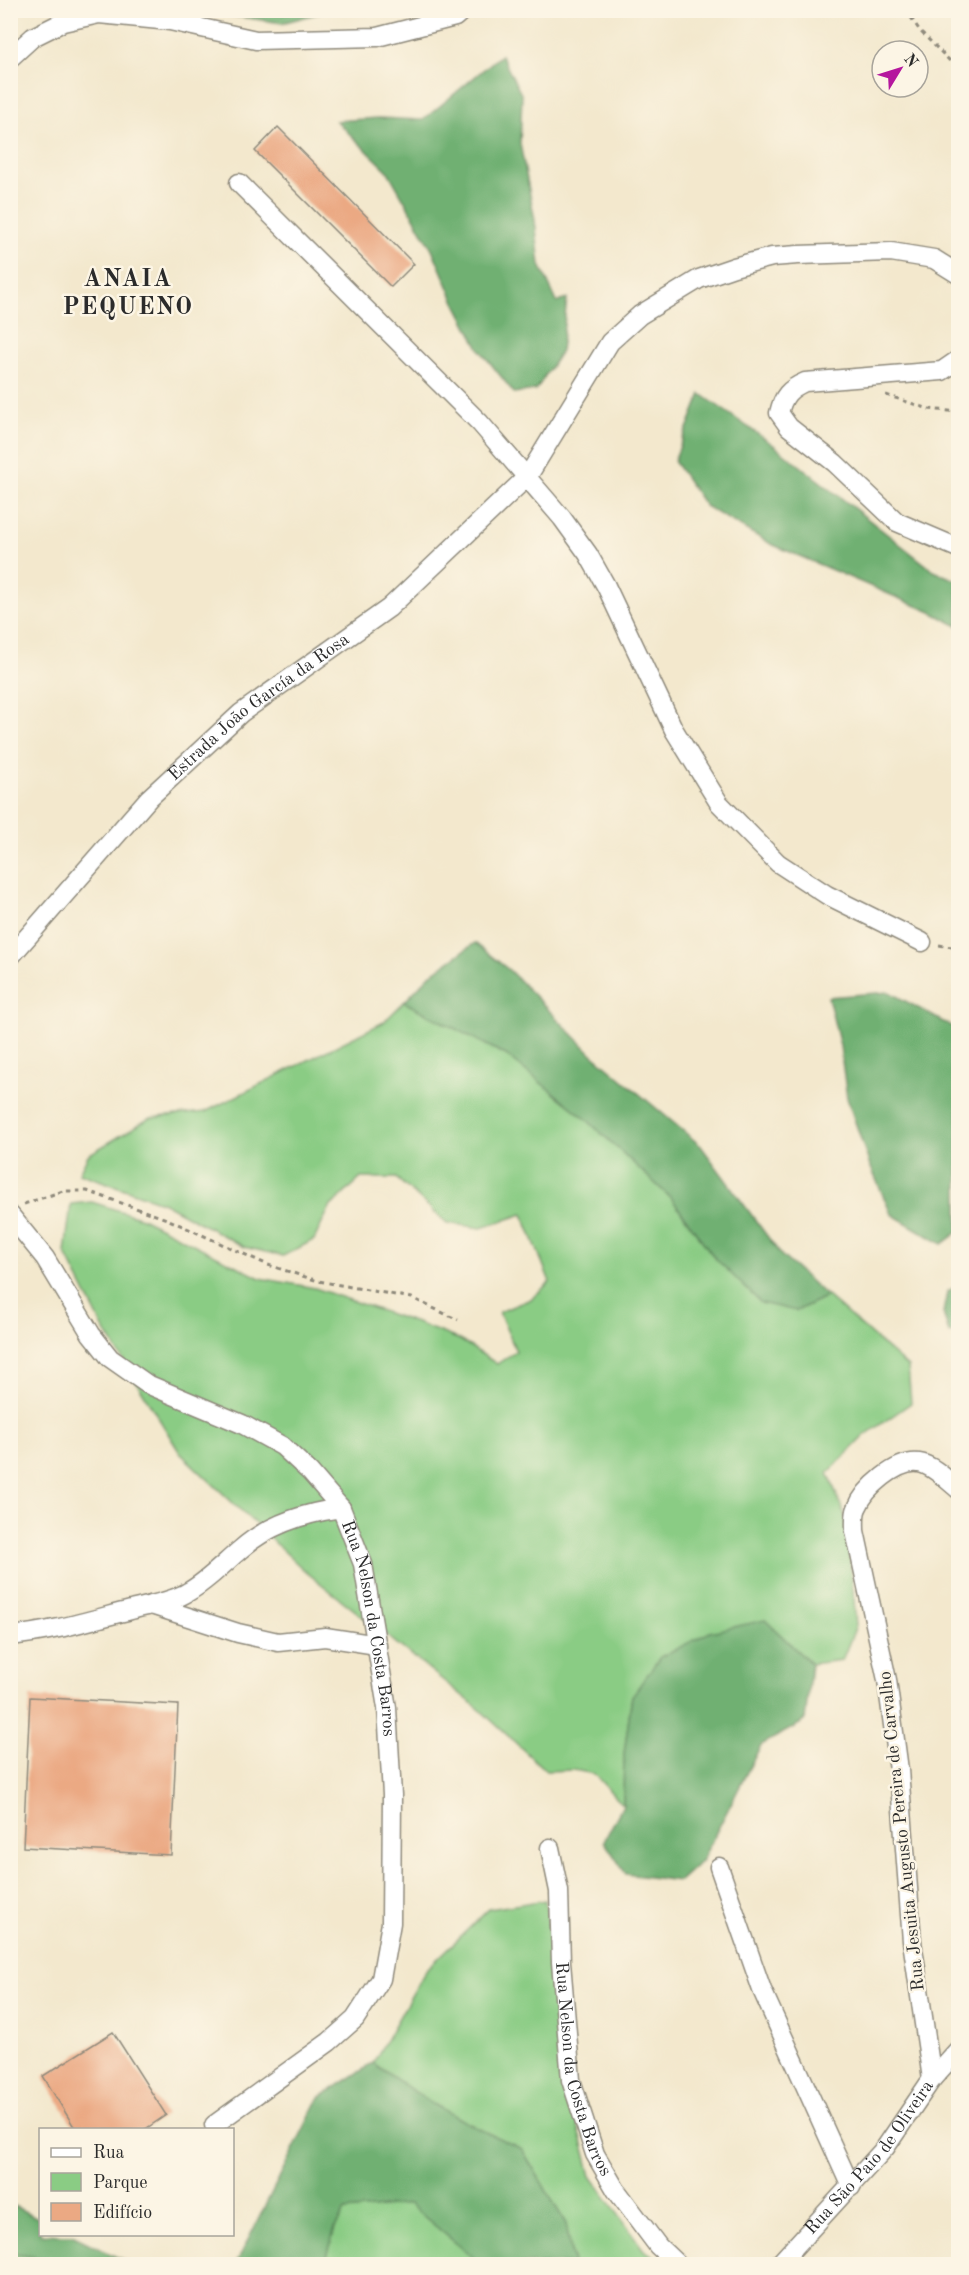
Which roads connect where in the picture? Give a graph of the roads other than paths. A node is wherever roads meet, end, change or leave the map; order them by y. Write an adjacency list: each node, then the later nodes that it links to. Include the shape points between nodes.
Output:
1 (463, 10): 2 (street, via 455,17 377,37 256,40 170,21 99,14 63,22 33,37)
2 (10, 58)
3 (239, 183): 6 (street, via 480,423)
4 (958, 274): 6 (street, Estrada João García da Rosa, via 934,259 891,252 772,257 699,279 640,315 610,342)
5 (958, 360): 7 (street, via 942,371 805,382 791,388 779,413 789,427 835,463 897,522)
6 (528, 476): 8 (street, via 588,554 674,730 719,804 778,863 827,896); 9 (street, Estrada João García da Rosa, via 389,608 241,713 149,798)
7 (958, 548)
8 (922, 942)
9 (10, 957)
10 (16, 1210): 12 (street, Rua Nelson da Costa Barros, via 91,1334 110,1358 147,1384 242,1424 282,1446)
11 (958, 1489): 19 (street, Rua Jesuita Augusto Pereira de Carvalho, via 921,1463 908,1464 896,1468 866,1492 855,1510 855,1531 887,1680 899,1770 912,1941)
12 (341, 1508): 13 (street, via 311,1512 270,1529 243,1546 187,1593); 15 (street, Rua Nelson da Costa Barros, via 363,1563)
13 (151, 1605): 14 (street, via 36,1634); 15 (street, via 238,1634 278,1642 325,1637)
14 (10, 1636)
15 (376, 1645): 20 (street, Rua Nelson da Costa Barros, via 387,1708 392,1795 391,1923 381,1979 355,2019 329,2042)
16 (550, 1848): 22 (street, Rua Nelson da Costa Barros, via 559,1891 571,2080 595,2154 623,2199)
17 (719, 1867): 21 (street, via 762,1990)
18 (958, 2050): 19 (street, Rua São Paio de Oliveira)
19 (932, 2079): 21 (street, Rua São Paio de Oliveira, via 885,2148)
20 (214, 2125)
21 (851, 2187): 23 (street, Rua São Paio de Oliveira)
22 (677, 2265)
23 (779, 2265)

